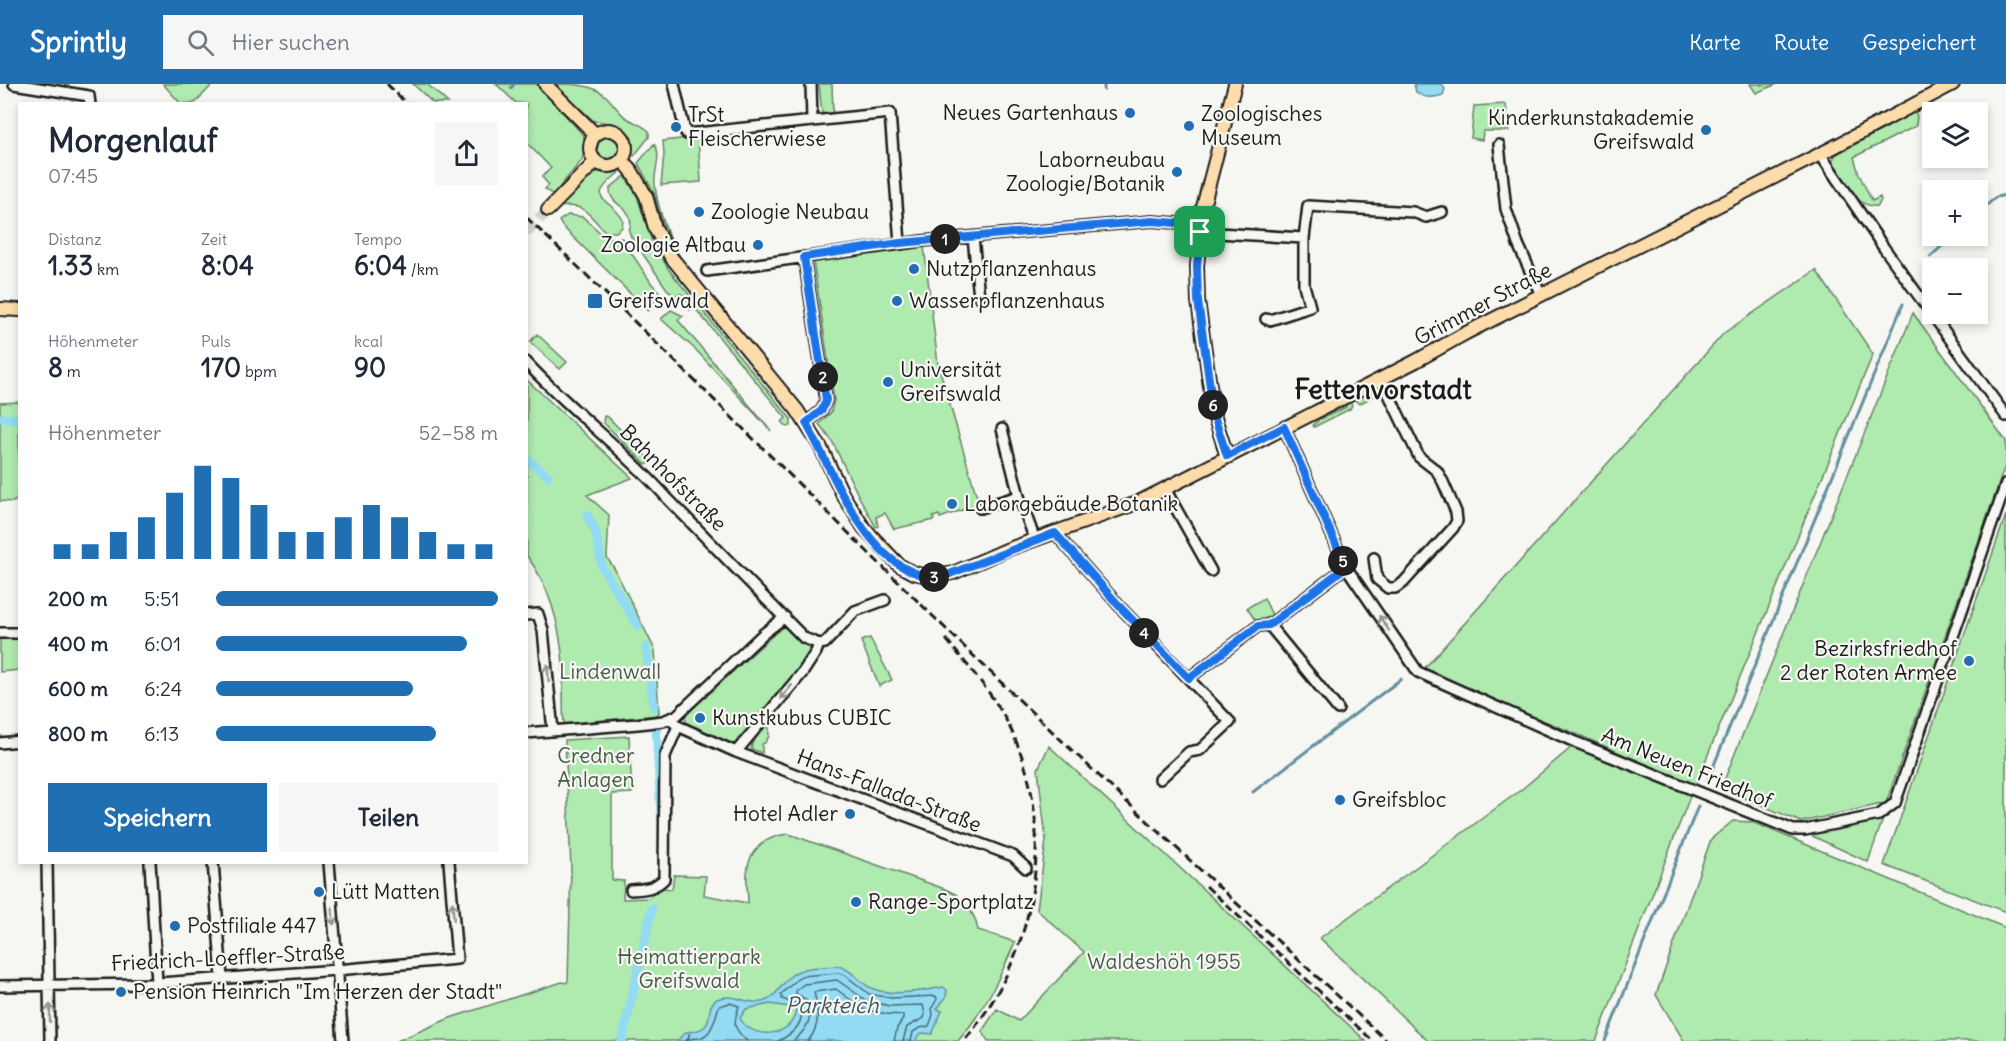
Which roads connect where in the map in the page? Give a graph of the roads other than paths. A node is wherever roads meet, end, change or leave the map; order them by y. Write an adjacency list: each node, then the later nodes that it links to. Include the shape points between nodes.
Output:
1 (14, 84): 7 (street)
2 (544, 84): 9 (main road)
3 (674, 84): 8 (street, via 687,134)
4 (811, 84): 8 (street)
5 (1235, 84): 16 (main road)
6 (1953, 84): 11 (main road, Grimmer Straße)
7 (90, 100)
8 (812, 121): 19 (street, via 890,112)
9 (595, 134): 12 (main road, via 607,129 619,132 626,143); 13 (main road, via 589,150)
10 (1499, 146): 22 (street, via 1501,210)
11 (1820, 154): 22 (main road, Grimmer Straße); 29 (street)
12 (622, 160): 13 (main road, via 611,166); 30 (main road, via 646,196 671,257)
13 (595, 162): 14 (main road)
14 (548, 210)
15 (1442, 212): 18 (street, via 1426,217 1413,212 1308,206)
16 (1201, 228): 17 (street, via 1152,221); 18 (street); 33 (main road, via 1198,301 1214,416)
17 (973, 237): 19 (street); 23 (street)
18 (1304, 238): 26 (street, via 1304,285 1310,307)
19 (900, 243): 20 (street)
20 (804, 257): 21 (street); 30 (street, via 826,400 822,410)
21 (707, 271)
22 (1541, 295): 28 (main road, Grimmer Straße)
23 (979, 297)
24 (0, 309): 25 (main road)
25 (18, 310)
26 (1266, 318)
27 (529, 366): 45 (street, Bahnhofstraße, via 648,477)
28 (1381, 378): 31 (main road, Grimmer Straße); 40 (street, via 1419,457 1437,471 1457,521 1403,584 1395,588 1388,588 1377,579)
29 (2006, 415)
30 (806, 423): 39 (main road, Grimmer Straße, via 852,512 878,545 914,573 942,577)
31 (1284, 427): 33 (main road, Grimmer Straße); 41 (street, Am Neuen Friedhof)
32 (1002, 429): 36 (street)
33 (1227, 456): 35 (main road, Grimmer Straße)
34 (2006, 484): 41 (street, Am Neuen Friedhof, one-way to 41, via 1895,803 1879,815 1805,830 1793,830 1575,742 1418,672)
35 (1165, 489): 38 (main road, Grimmer Straße); 42 (street)
36 (1019, 496): 37 (street); 39 (street)
37 (980, 508)
38 (1055, 533): 39 (main road, Grimmer Straße); 50 (street)
39 (1035, 540)
40 (1374, 558)
41 (1346, 567): 46 (street)
42 (1211, 571)
43 (885, 600): 49 (street, via 855,612 825,643)
44 (528, 615): 54 (street, one-way to 44, via 546,649 538,614)
45 (785, 617): 49 (street, Bahnhofstraße, via 804,638); 52 (street, via 681,713)
46 (1269, 625): 50 (street, via 1258,626); 51 (street)
47 (0, 633): 48 (street)
48 (18, 633)
49 (819, 644): 58 (street, one-way to 58, via 803,672)
50 (1189, 678): 59 (street, via 1230,722)
51 (1338, 709)
52 (666, 720): 53 (street, Hans-Fallada-Straße); 54 (street)
53 (678, 726): 58 (street, Hans-Fallada-Straße); 66 (street, via 665,756 664,879 649,889)
54 (553, 731): 55 (street)
55 (528, 733)
56 (18, 741): 57 (street)
57 (0, 743)
58 (736, 752): 65 (street, Hans-Fallada-Straße, via 1012,856)
59 (1160, 779)
60 (47, 864): 70 (street)
61 (150, 864): 69 (street)
62 (213, 864): 68 (street)
63 (329, 864): 67 (street, one-way to 67)
64 (449, 864): 67 (street, Friedrich-Loeffler-Straße, one-way to 64, via 457,959)
65 (1026, 868)
66 (631, 890)
67 (337, 970): 68 (street, Friedrich-Loeffler-Straße); 73 (street)
68 (222, 978): 69 (street, Friedrich-Loeffler-Straße)
69 (156, 983): 70 (street, Friedrich-Loeffler-Straße)
70 (50, 984): 71 (street, Friedrich-Loeffler-Straße); 72 (street, one-way to 70)
71 (0, 986)
72 (50, 1041)
73 (343, 1041)

